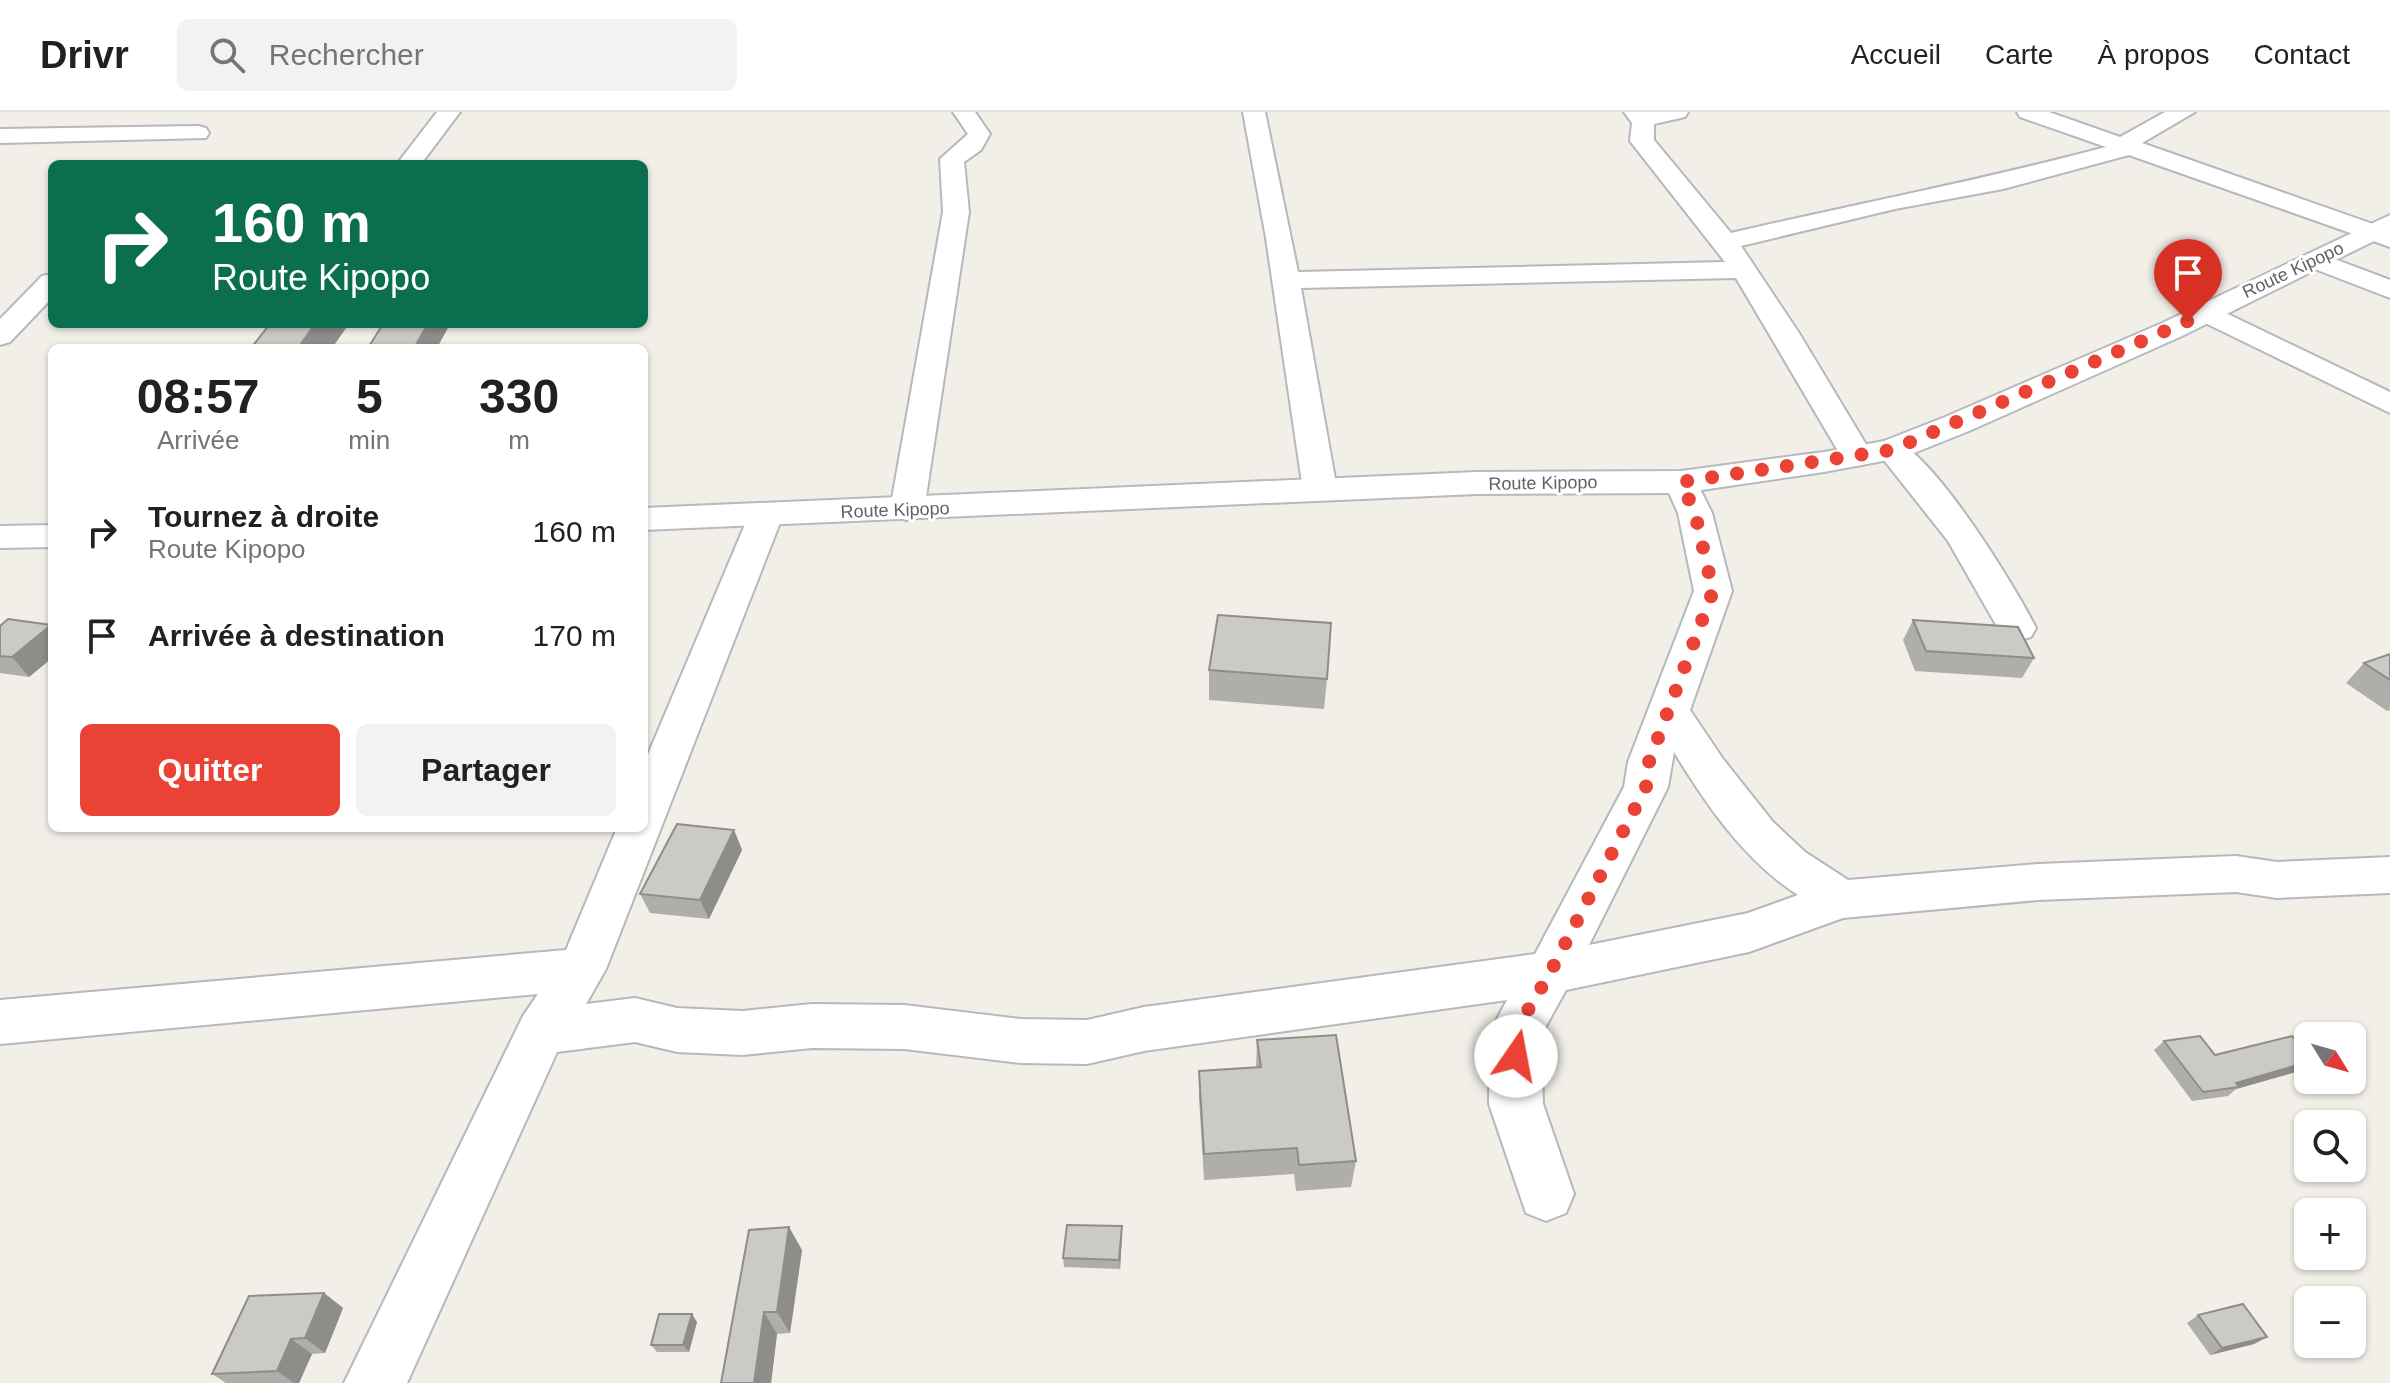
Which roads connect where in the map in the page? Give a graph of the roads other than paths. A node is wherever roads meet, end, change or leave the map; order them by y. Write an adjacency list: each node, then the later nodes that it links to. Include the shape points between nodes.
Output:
1 (449, 112): 11 (street)
2 (964, 112): 26 (street, via 979,134 952,159 956,212)
3 (1254, 112): 16 (street)
4 (1677, 112): 7 (street)
5 (2028, 112): 9 (street)
6 (2184, 112): 9 (street, via 2155,124)
7 (1638, 116): 13 (street, via 1642,141)
8 (0, 136): 10 (street, via 206,125)
9 (2129, 146): 12 (street); 13 (street, via 2003,182)
10 (173, 160)
11 (412, 160)
12 (2384, 232): 14 (main road, Route Kipopo)
13 (1726, 242): 15 (street)
14 (2316, 260): 18 (street); 19 (main road, Route Kipopo)
15 (1741, 270): 16 (street); 23 (street, via 1818,385)
16 (1285, 280): 25 (street)
17 (48, 286): 20 (street)
18 (2390, 290)
19 (2205, 312): 21 (street); 22 (main road, Route Kipopo)
20 (0, 336)
21 (2390, 404)
22 (1892, 450): 23 (main road, Route Kipopo); 31 (street, via 1922,481 2005,601)
23 (1857, 456): 24 (main road, Route Kipopo)
24 (1681, 482): 25 (main road, Route Kipopo); 32 (street, via 1695,513 1713,591)
25 (1320, 490): 26 (main road, Route Kipopo)
26 (907, 510): 27 (main road, Route Kipopo)
27 (766, 515): 28 (main road, Route Kipopo); 33 (street)
28 (648, 519)
29 (48, 536): 30 (main road)
30 (0, 537)
31 (2017, 628)
32 (1670, 710): 36 (street, via 1686,740 1762,839 1788,864); 38 (street, via 1649,762 1646,787)
33 (648, 806)
34 (637, 832): 37 (street)
35 (2390, 875): 36 (street, via 2277,880 2236,874 2038,882)
36 (1841, 899): 38 (street, via 1749,932)
37 (582, 969): 39 (street); 40 (street)
38 (1550, 973): 40 (street, via 1144,1029 1087,1042 1021,1041 904,1027 677,1030 635,1020); 41 (street, via 1515,1032 1516,1104)
39 (0, 1022)
40 (541, 1032): 42 (street)
41 (1546, 1194)
42 (375, 1383)

